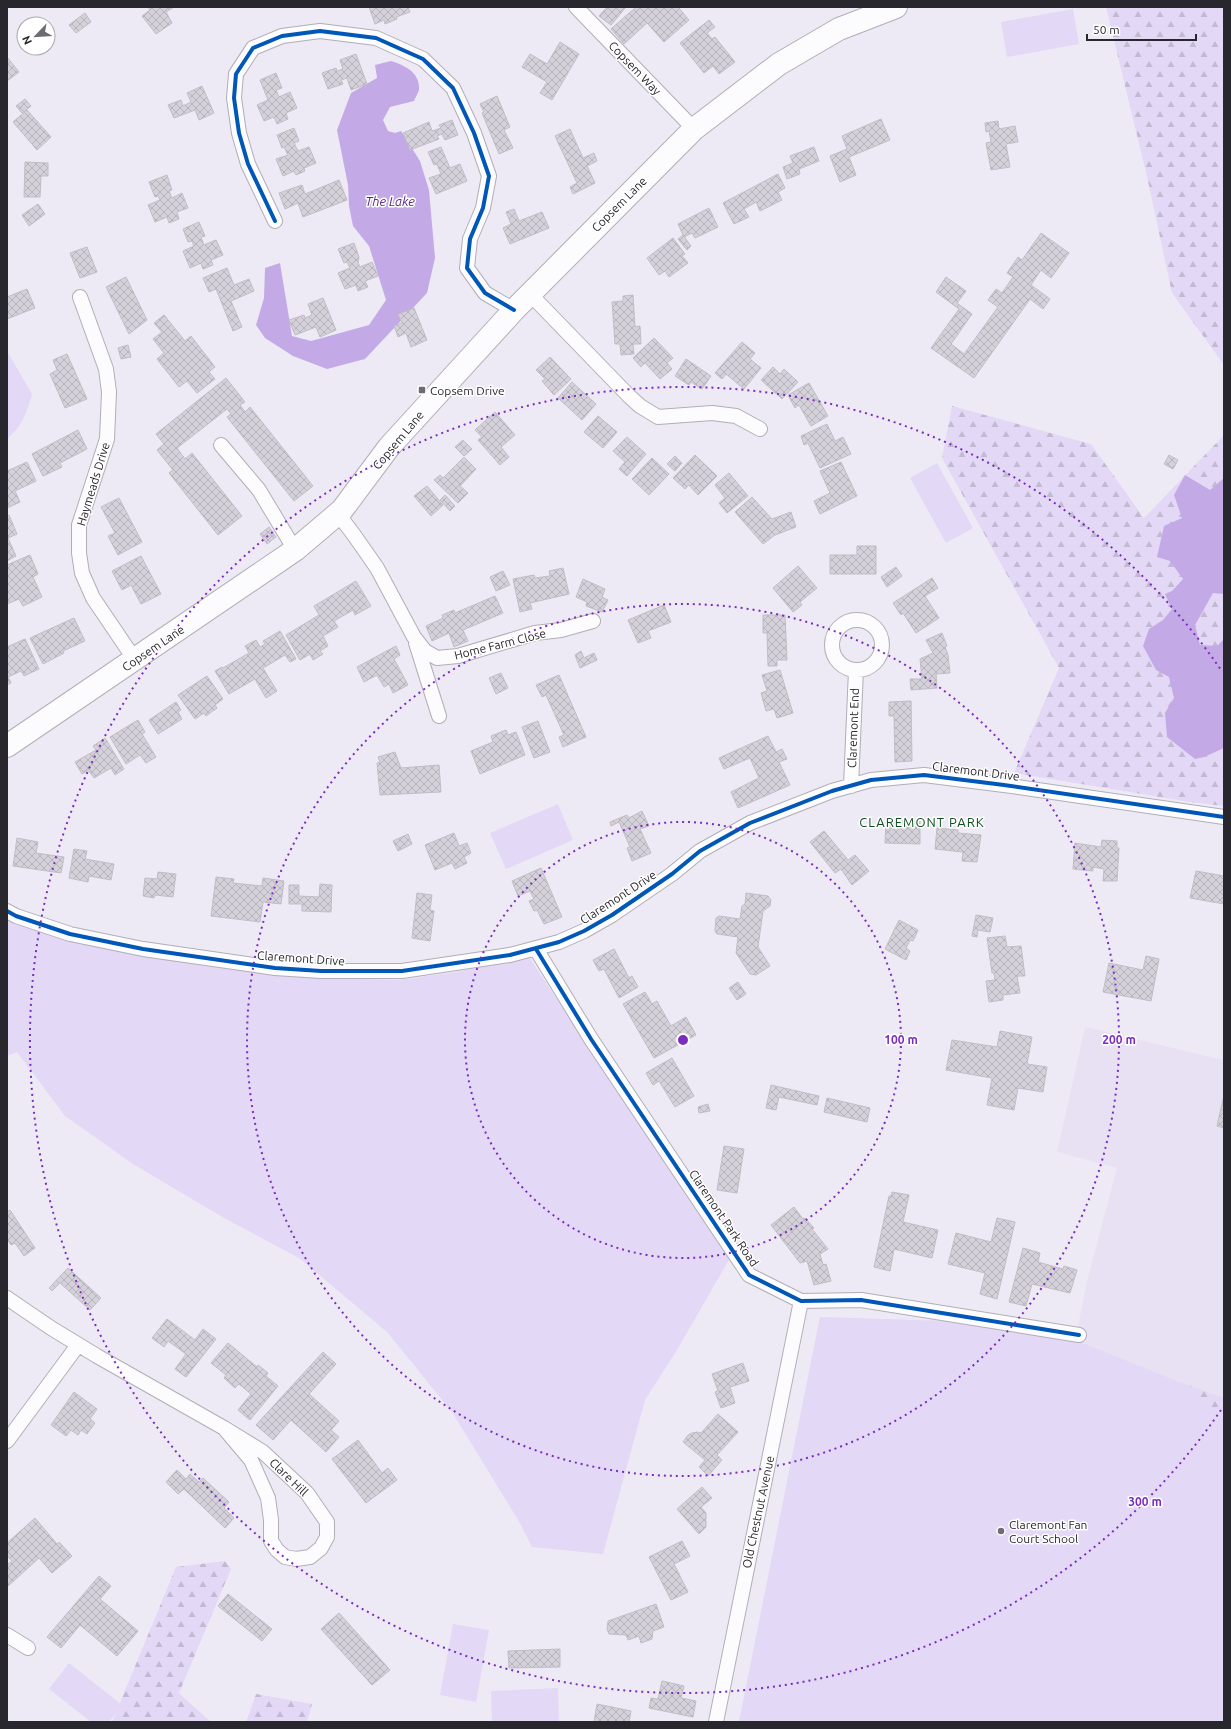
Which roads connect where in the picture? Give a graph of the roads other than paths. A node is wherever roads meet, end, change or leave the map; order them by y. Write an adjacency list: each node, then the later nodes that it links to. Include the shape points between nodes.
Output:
1 (576, 7): 3 (street, Copsem Way)
2 (896, 7): 3 (main road, Copsem Lane, via 839,29 779,64)
3 (694, 129): 5 (main road, Copsem Lane)
4 (275, 221): 7 (street, via 248,164 239,133 234,98 236,74 253,48 282,36 320,31 376,38 423,59 453,88 474,133 489,176 483,208 470,239 467,268 485,294)
5 (530, 294): 7 (main road, Copsem Lane); 8 (street, via 629,396 658,417 712,413 736,416)
6 (80, 297): 14 (street, Haymeads Drive, via 106,369 109,392 107,439 79,525 82,573 93,598)
7 (514, 310): 10 (main road, Copsem Lane, via 389,447)
8 (760, 429)
9 (221, 445): 11 (street, via 259,490)
10 (338, 514): 11 (main road, Copsem Lane); 13 (street, Home Farm Close, via 378,568)
11 (295, 550): 14 (main road, Copsem Lane)
12 (593, 621): 13 (street, Home Farm Close, via 561,630 535,633 458,656 437,658 425,652)
13 (414, 637): 16 (street, Home Farm Close)
14 (135, 660): 17 (main road, Copsem Lane)
15 (856, 670): 18 (street, Claremont End)
16 (439, 716)
17 (7, 746)
18 (851, 786): 19 (street, Claremont Drive, via 871,780 924,775); 21 (street, Claremont Drive, via 750,823 700,851 672,874 612,915 584,931)
19 (1224, 817)
20 (7, 911): 21 (street, Claremont Drive, via 70,934 143,949 275,968 402,971)
21 (536, 949): 23 (street, Claremont Park Road, via 591,1039 750,1275)
22 (7, 1298): 25 (street, Clare Hill)
23 (801, 1301): 24 (street, Claremont Park Road, via 861,1300); 30 (street, Old Chestnut Avenue)
24 (1078, 1335)
25 (78, 1345): 26 (street, Clare Hill); 27 (street)
26 (224, 1428): 26 (street, Clare Hill, via 263,1452 307,1493 327,1522 327,1537 321,1548 310,1558 285,1557 277,1550 271,1540 268,1498 252,1460)
27 (7, 1441)
28 (7, 1635): 29 (street)
29 (28, 1648)
30 (716, 1722)

